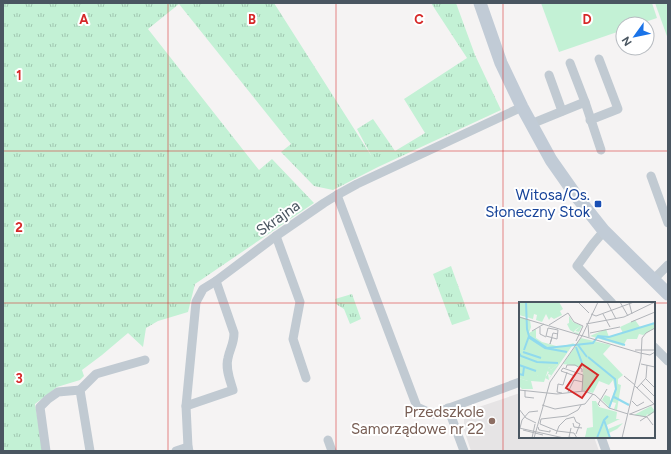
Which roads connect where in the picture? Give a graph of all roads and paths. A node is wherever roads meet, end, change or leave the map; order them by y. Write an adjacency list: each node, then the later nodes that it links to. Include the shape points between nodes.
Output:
1 (480, 3): 6 (street, via 501,62)
2 (599, 59): 8 (street, via 618,109)
3 (570, 63): 5 (street)
4 (549, 75): 7 (street)
5 (585, 102): 7 (street); 8 (street)
6 (522, 107): 9 (street); 12 (street, Skrajna)
7 (562, 111): 9 (street)
8 (590, 120): 10 (street)
9 (531, 124): 14 (street, via 568,185)
10 (601, 150)
11 (651, 176): 13 (street)
12 (337, 195): 15 (street, Skrajna); 28 (street, via 416,408 433,414)
13 (668, 223)
14 (604, 231): 17 (street); 20 (street, via 577,266)
15 (276, 236): 18 (street, Skrajna); 24 (street, via 300,302 293,339)
16 (668, 265): 17 (street)
17 (654, 280): 19 (street)
18 (216, 281): 27 (street, Skrajna, via 203,289 196,302); 27 (street, via 234,333 227,358 233,390)
19 (668, 294)
20 (611, 302)
21 (655, 348): 23 (street)
22 (145, 360): 26 (street, via 96,374)
23 (668, 361)
24 (306, 378)
25 (519, 382): 28 (street)
26 (80, 390): 32 (street, via 58,392 40,407); 33 (street)
27 (186, 406): 31 (street, Skrajna)
28 (448, 408): 36 (street)
29 (600, 438): 37 (street)
30 (328, 440): 35 (street)
31 (189, 449): 34 (street)
32 (46, 451)
33 (90, 451)
34 (176, 451)
35 (332, 451)
36 (464, 451)
37 (606, 451)

